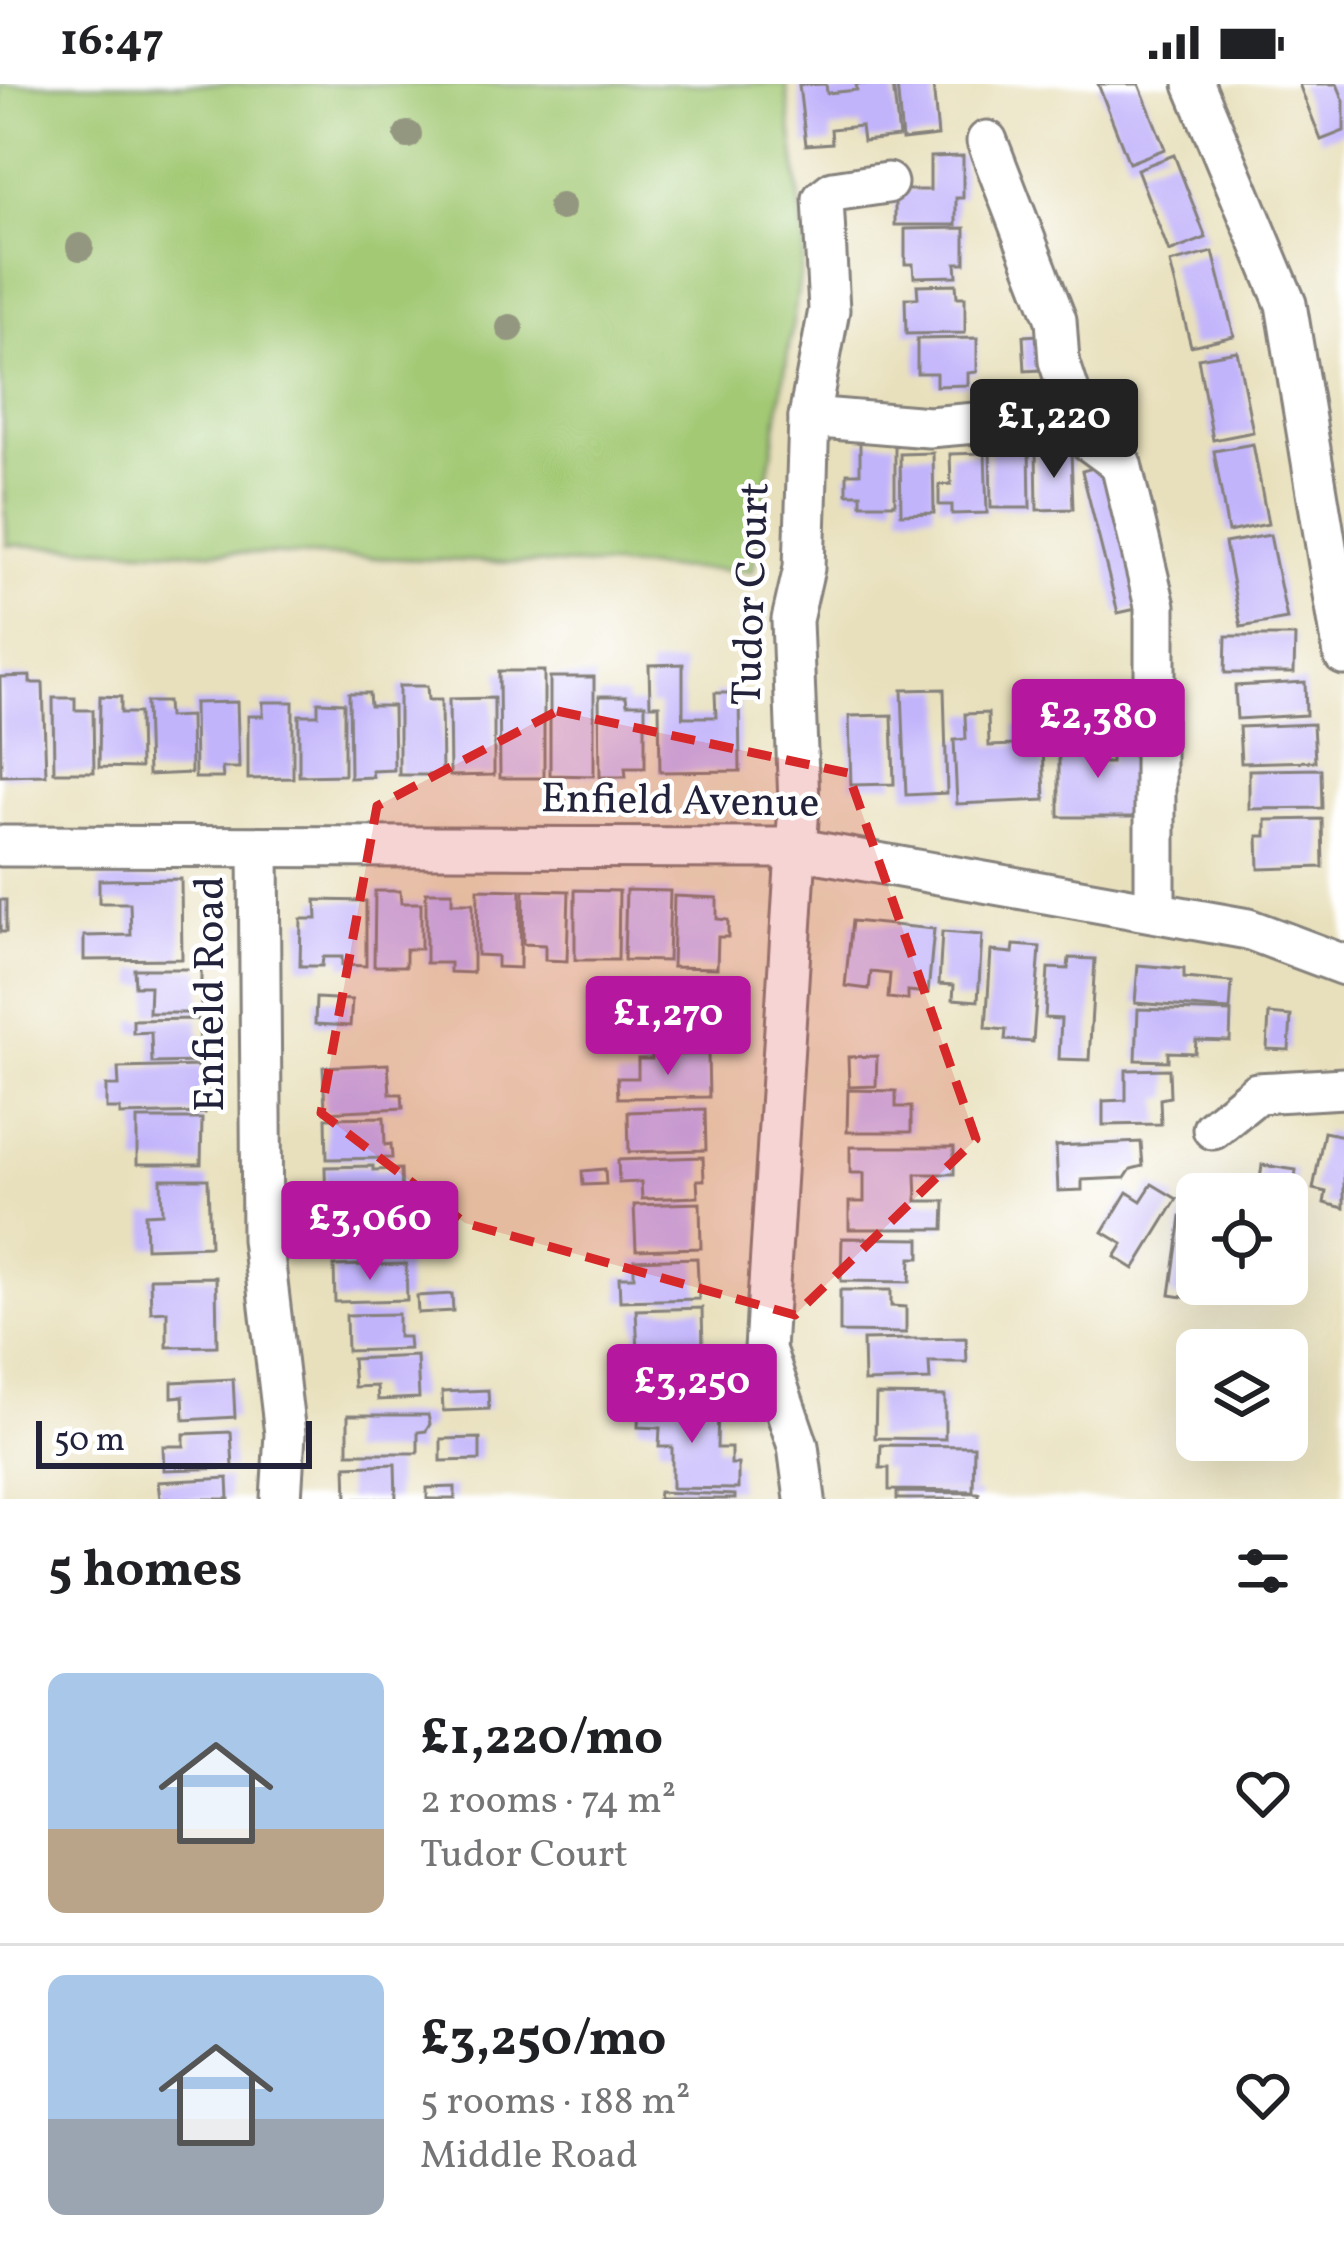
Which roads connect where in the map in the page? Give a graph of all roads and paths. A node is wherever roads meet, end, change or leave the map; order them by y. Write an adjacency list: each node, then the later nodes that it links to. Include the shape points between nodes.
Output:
1 (1194, 84): 6 (street, via 1286,304)
2 (987, 141): 10 (street, via 1056,320 1059,361 1084,437 1121,464 1155,606)
3 (887, 183): 4 (street, Tudor Court, via 833,190 823,200 829,310)
4 (809, 417): 5 (street, via 928,427); 9 (street, Tudor Court, via 807,536 791,648)
5 (1023, 419)
6 (1344, 655)
7 (0, 846): 8 (street, Enfield Avenue)
8 (259, 847): 9 (street, Enfield Avenue); 14 (street, Enfield Road, via 262,1239 285,1434)
9 (794, 848): 10 (street, Enfield Avenue); 15 (street, Tudor Court, via 765,1349 798,1446)
10 (1155, 911): 11 (street, Enfield Avenue, via 1248,928)
11 (1344, 965)
12 (1344, 1088): 13 (street, via 1257,1094)
13 (1213, 1129)
14 (281, 1499)
15 (805, 1499)

